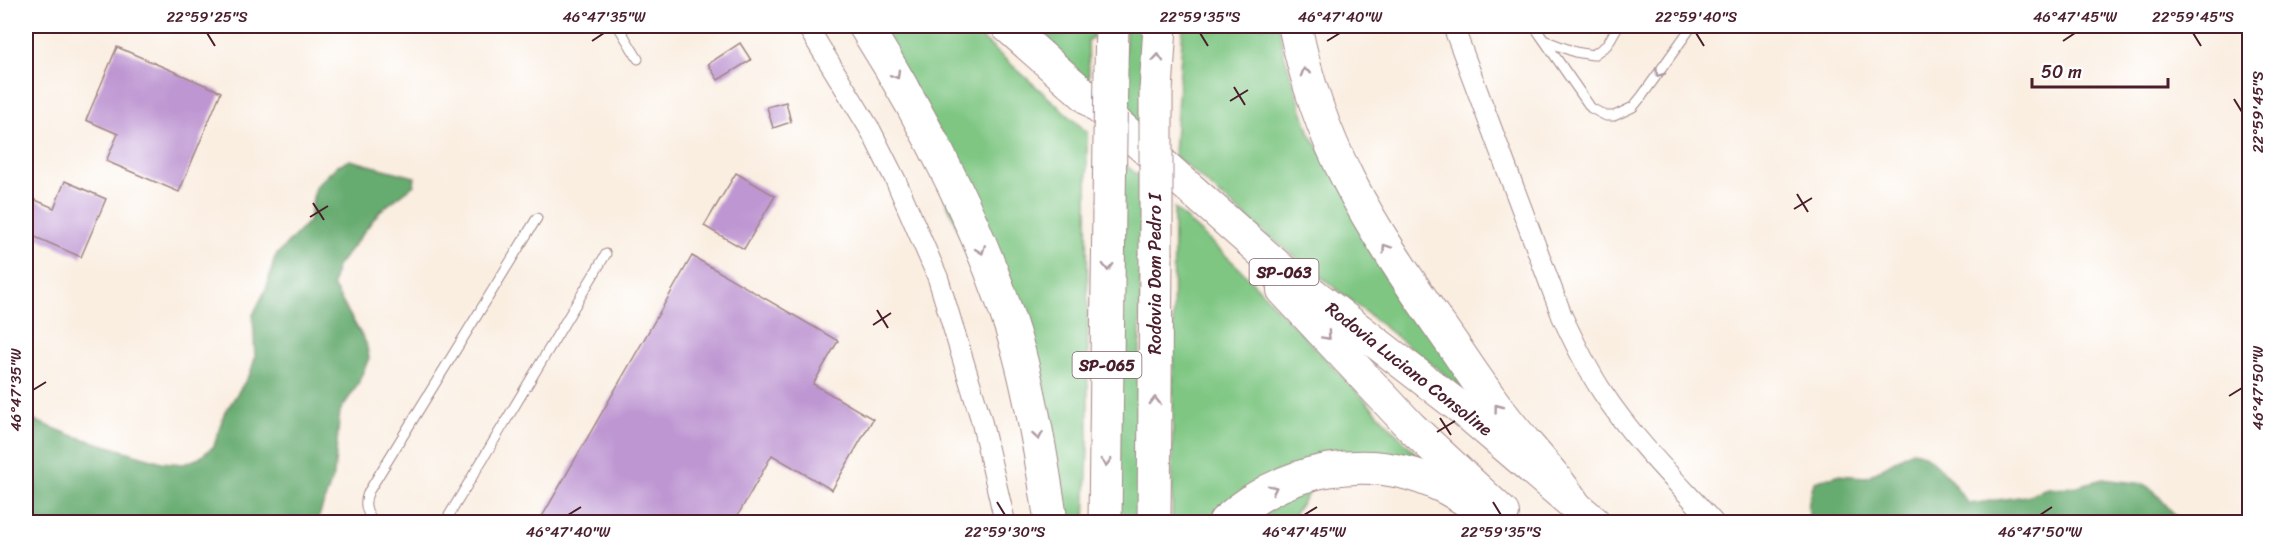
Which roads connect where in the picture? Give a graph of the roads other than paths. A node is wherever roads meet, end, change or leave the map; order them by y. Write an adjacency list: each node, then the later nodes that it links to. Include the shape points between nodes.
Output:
1 (618, 26): 14 (lane)
2 (807, 26): 20 (street, via 871,131 938,278 981,419)
3 (865, 26): 21 (highway, one-way to 21, via 926,129 975,234 1002,305 1030,397)
4 (992, 26): 26 (highway, Rodovia Luciano Consoline / SP-063, one-way to 26, via 1267,273 1411,427)
5 (1007, 26): 17 (highway, Rodovia Luciano Consoline / SP-063, via 1282,270 1454,402)
6 (1112, 26): 22 (highway, SP-065, one-way to 22, bridge)
7 (1161, 26): 23 (highway, Rodovia Dom Pedro I / SP-065, one-way to 7, bridge, via 1156,91)
8 (1295, 26): 17 (highway, one-way to 8, via 1497,408 1380,239 1332,149 1302,62)
9 (1453, 26): 27 (street, via 1578,350 1626,425)
10 (1534, 26): 13 (lane)
11 (1618, 26): 13 (lane, via 1606,45 1593,55)
12 (1692, 26): 13 (lane, one-way to 13, via 1633,107 1614,116 1591,108)
13 (1546, 41)
14 (638, 59)
15 (537, 218): 18 (lane, via 364,499)
16 (606, 254): 19 (lane)
17 (1584, 513)
18 (373, 522)
19 (445, 522)
20 (1005, 522)
21 (1051, 522)
22 (1105, 522)
23 (1154, 522)
24 (1225, 522): 25 (highway, one-way to 25, via 1260,495 1312,472 1356,467 1386,469 1440,485)
25 (1500, 522)
26 (1513, 522)
27 (1713, 522)

